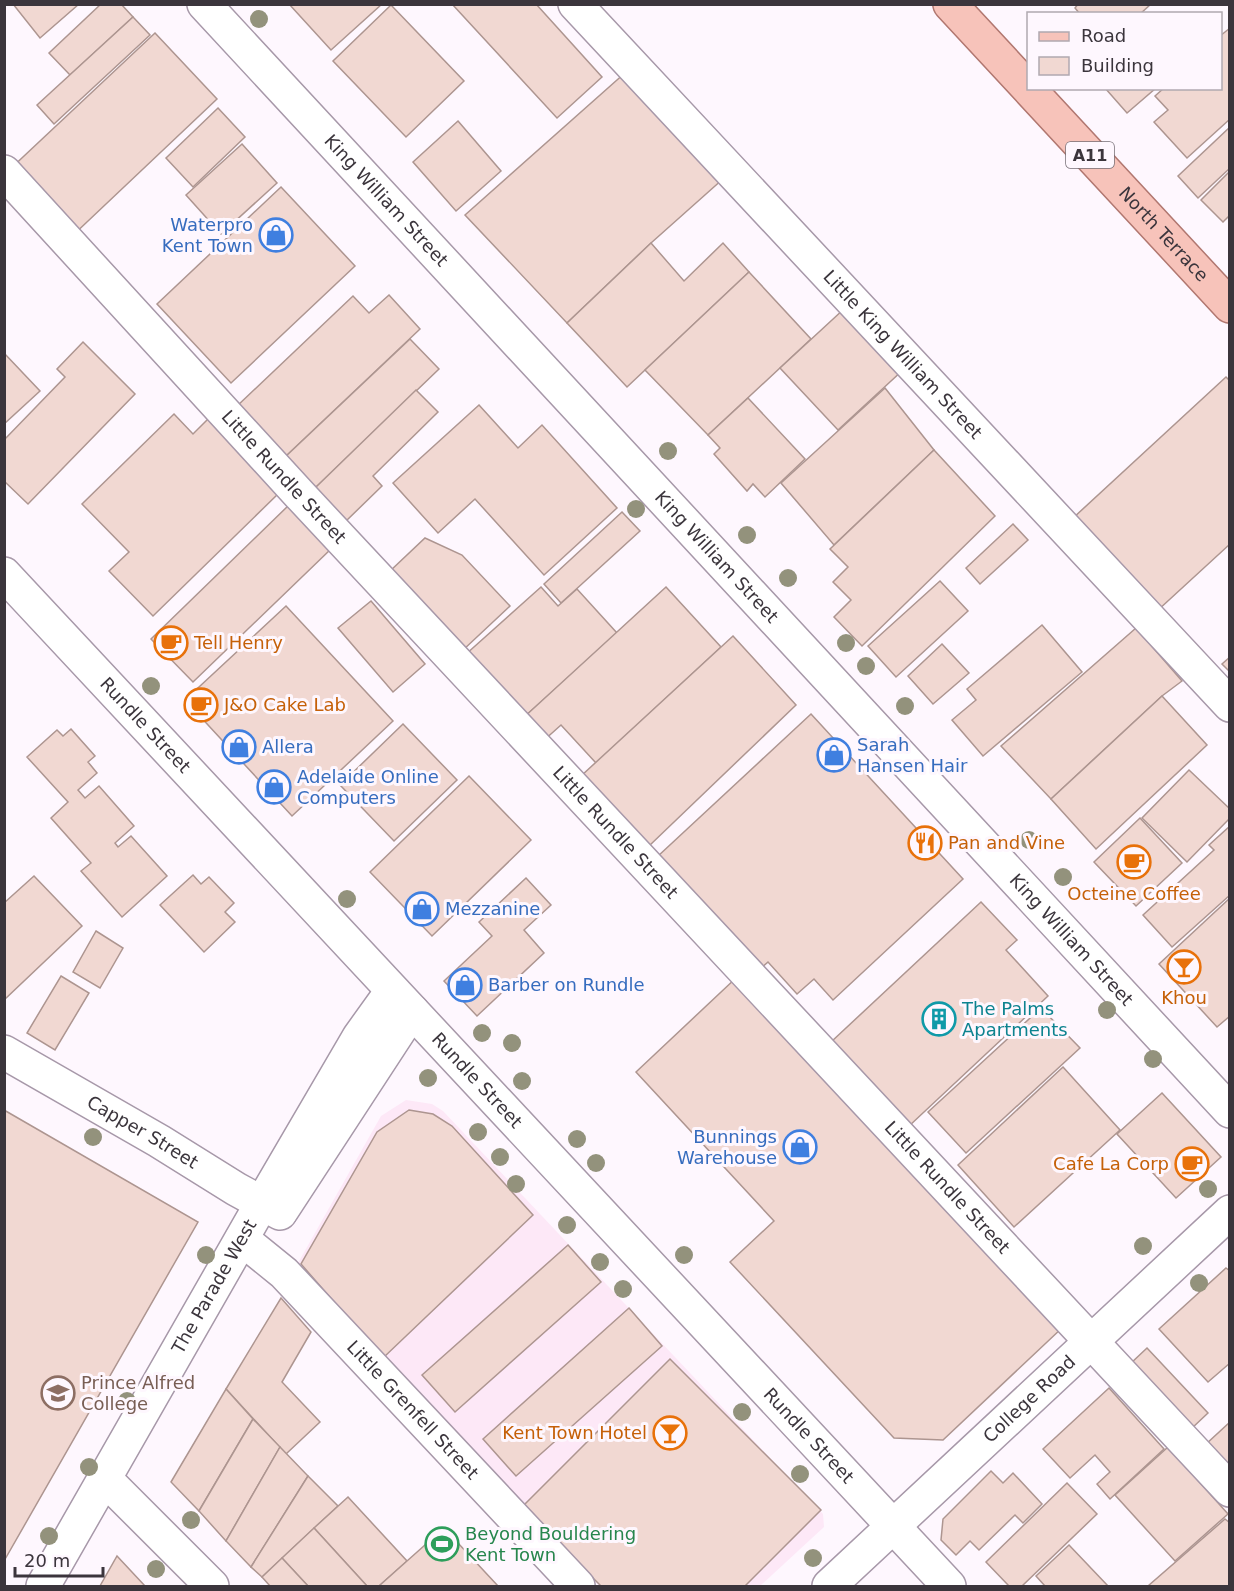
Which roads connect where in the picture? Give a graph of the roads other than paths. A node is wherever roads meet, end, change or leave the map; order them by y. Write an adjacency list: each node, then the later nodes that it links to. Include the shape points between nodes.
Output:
1 (204, 4): 12 (street, King William Street)
2 (575, 4): 9 (street, Little King William Street)
3 (950, 4): 4 (main road, North Terrace / A11)
4 (1027, 87)
5 (1030, 90): 7 (main road, North Terrace / A11)
6 (4, 172): 16 (street, Little Rundle Street, via 283,477)
7 (1230, 306)
8 (4, 574): 10 (street, Rundle Street)
9 (1230, 705)
10 (402, 1001): 13 (street, The Parade West); 19 (street, Rundle Street)
11 (4, 1052): 13 (street, Capper Street)
12 (1230, 1111)
13 (271, 1208): 15 (street, The Parade West)
14 (1230, 1212): 16 (street, College Road)
15 (250, 1246): 17 (street, The Parade West); 23 (street, Little Grenfell Street, via 284,1273)
16 (1090, 1341): 18 (street, Little Rundle Street); 19 (street, College Road)
17 (113, 1486): 20 (street, The Parade West); 21 (street, The Parade West); 22 (street)
18 (1230, 1490)
19 (893, 1526): 24 (street, College Road); 25 (street, Rundle Street)
20 (43, 1587)
21 (66, 1587)
22 (212, 1587)
23 (578, 1587)
24 (829, 1587)
25 (949, 1587)

